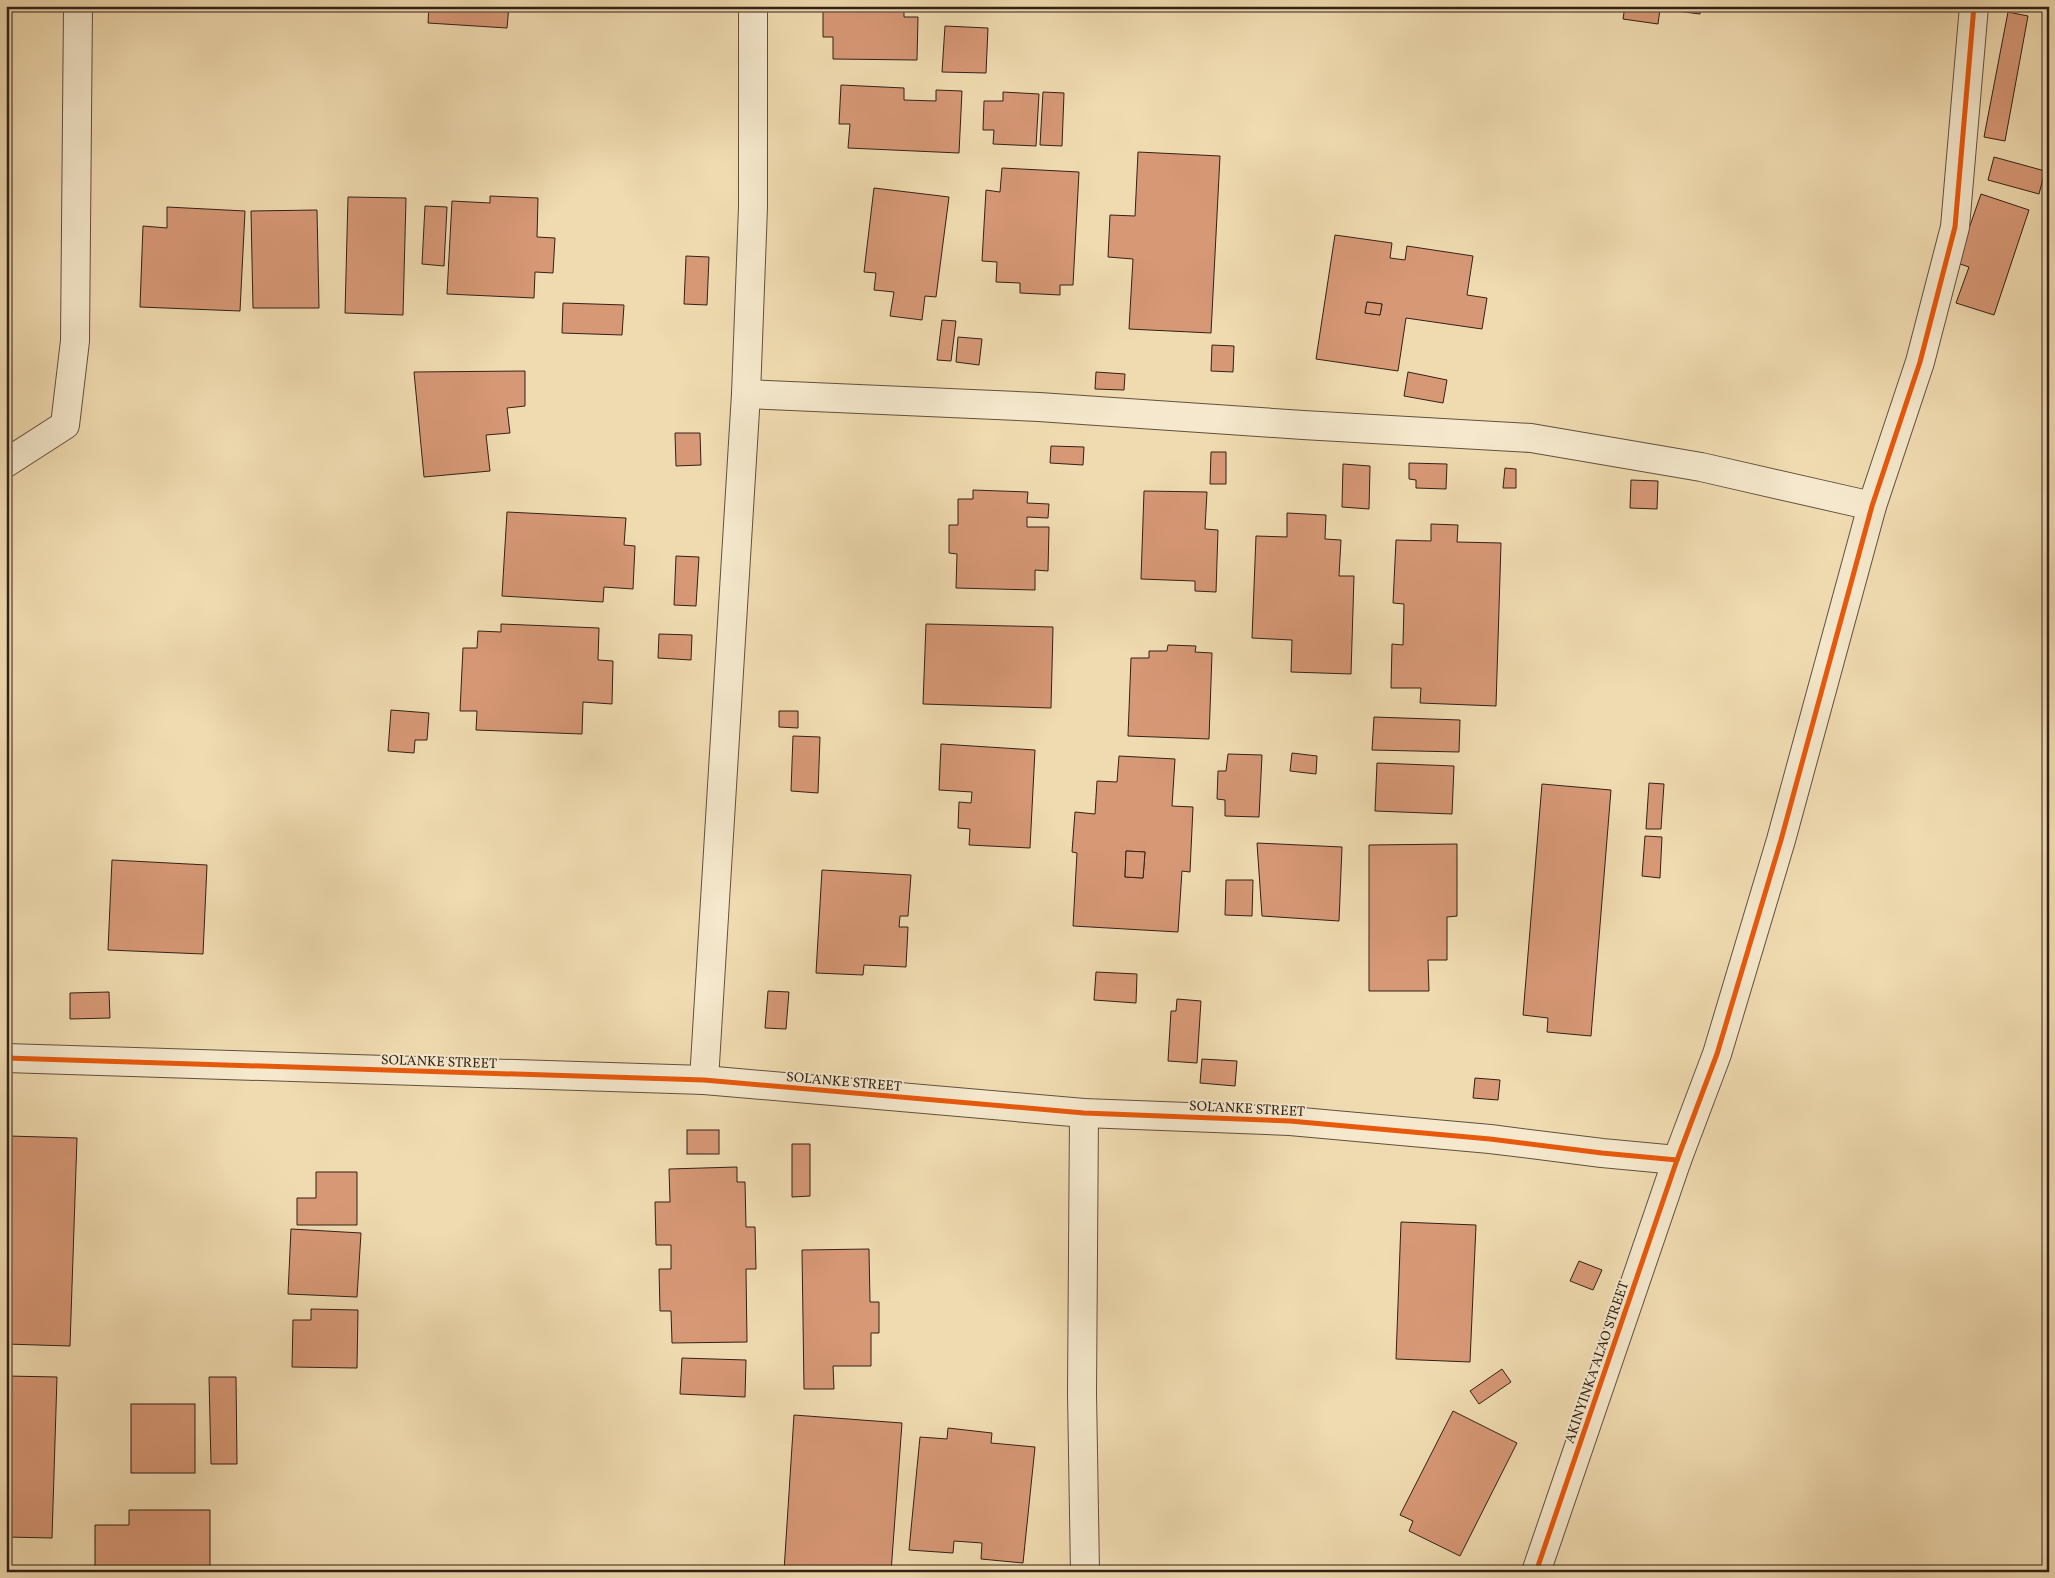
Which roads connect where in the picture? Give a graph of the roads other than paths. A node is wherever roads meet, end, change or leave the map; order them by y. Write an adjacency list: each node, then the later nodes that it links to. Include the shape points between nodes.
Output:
1 (78, 6): 5 (street, via 75,341 65,425)
2 (753, 6): 4 (street, via 753,207)
3 (1974, 6): 6 (street, AKINYINKA ALAO STREET, via 1955,227 1920,362)
4 (746, 394): 6 (street, via 1039,407 1531,438 1701,467); 8 (street)
5 (6, 463)
6 (1872, 506): 10 (street, AKINYINKA ALAO STREET, via 1779,850 1717,1054)
7 (6, 1058): 8 (street, SOLANKE STREET)
8 (704, 1080): 9 (street, SOLANKE STREET)
9 (1084, 1113): 10 (street, SOLANKE STREET, via 1290,1121); 11 (street, via 1082,1393)
10 (1677, 1160): 12 (street, AKINYINKA ALAO STREET)
11 (1085, 1572)
12 (1536, 1572)

